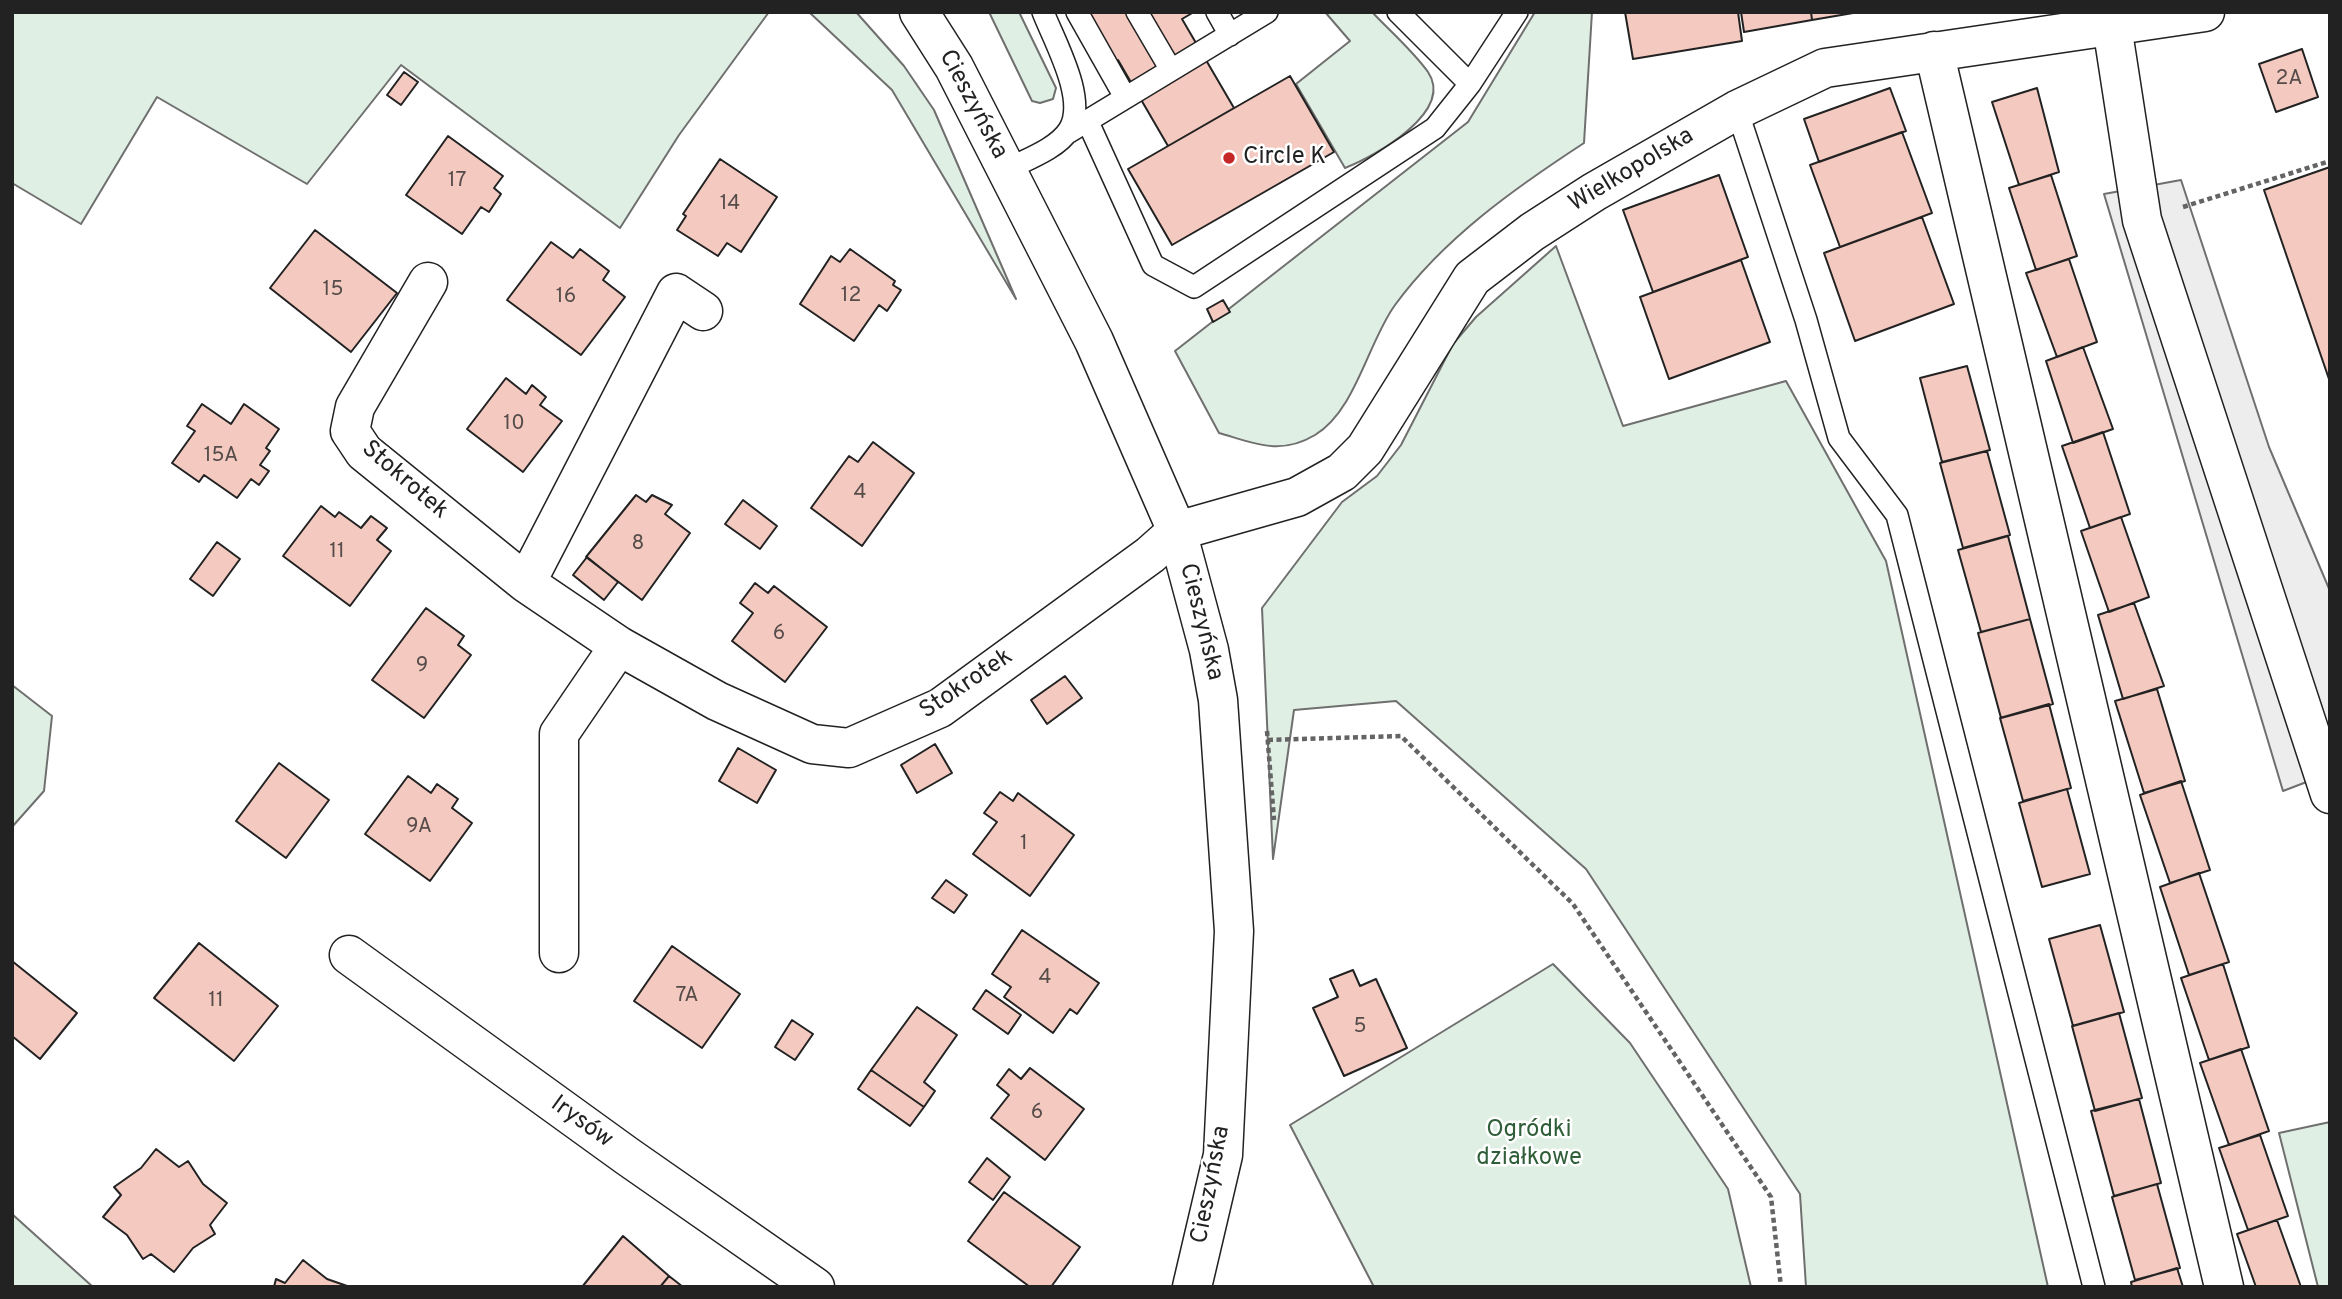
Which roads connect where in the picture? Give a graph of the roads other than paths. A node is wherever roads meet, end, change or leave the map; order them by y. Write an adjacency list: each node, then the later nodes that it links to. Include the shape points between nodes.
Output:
1 (1043, 12): 18 (lane, via 1077,110)
2 (1077, 12): 15 (lane)
3 (1137, 12): 13 (lane)
4 (1217, 12): 11 (lane)
5 (1398, 12): 14 (lane)
6 (1517, 12): 14 (lane)
7 (2205, 12): 10 (street, Wielkopolska)
8 (921, 13): 19 (street, Cieszyńska)
9 (1261, 14): 11 (lane)
10 (2112, 26): 12 (street, Wielkopolska); 25 (street, via 2142,219)
11 (1230, 35): 13 (lane)
12 (1934, 51): 16 (street, Wielkopolska, via 1825,68); 31 (street)
13 (1171, 70): 15 (lane)
14 (1470, 84): 17 (lane, via 1435,128 1194,287 1153,265)
15 (1125, 97): 17 (lane)
16 (1737, 110): 22 (street, Wielkopolska, via 1594,192 1472,278 1365,449 1342,472 1297,497); 30 (lane, via 1806,320 1839,438 1896,515)
17 (1087, 120): 18 (lane)
18 (1069, 131): 19 (lane, via 1042,152)
19 (1006, 170): 22 (street, Cieszyńska, via 1094,341)
20 (428, 282): 23 (street, Stokrotek, via 355,407 350,431 364,452)
21 (703, 312): 23 (street, via 676,293)
22 (1177, 531): 24 (street, Stokrotek, via 940,708 849,747 812,744 717,701); 29 (street, Cieszyńska, via 1209,650 1221,740 1234,931 1223,1154)
23 (526, 583): 24 (street, Stokrotek)
24 (619, 646): 26 (street, via 559,734)
25 (2330, 794)
26 (559, 953)
27 (349, 955): 28 (street, Irysów)
28 (815, 1287)
29 (1192, 1287)
30 (2094, 1287)
31 (2224, 1287)

